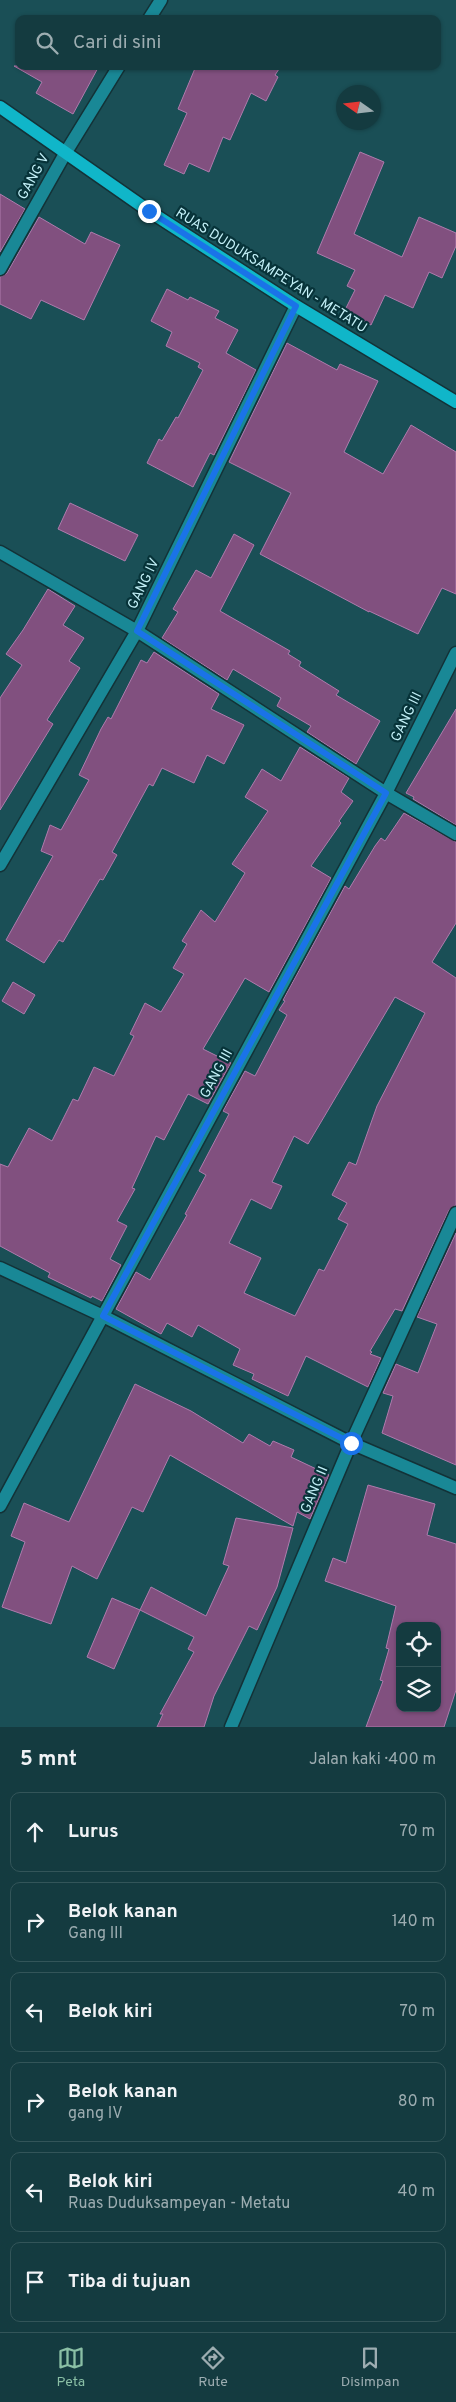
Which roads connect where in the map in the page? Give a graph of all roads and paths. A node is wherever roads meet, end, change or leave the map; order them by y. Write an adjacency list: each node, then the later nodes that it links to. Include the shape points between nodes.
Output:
1 (161, 0): 2 (street)
2 (152, 15)
3 (117, 70): 5 (street, GANG V)
4 (0, 107): 5 (main road, RUAS DUDUKSAMPEYAN - METATU)
5 (66, 152): 6 (street, GANG V); 7 (main road, RUAS DUDUKSAMPEYAN - METATU, via 149,211)
6 (0, 270)
7 (296, 306): 8 (main road, RUAS DUDUKSAMPEYAN - METATU); 10 (street, GANG IV)
8 (456, 402)
9 (0, 552): 10 (street)
10 (137, 631): 12 (street); 14 (street, GANG IV)
11 (456, 653): 12 (street, GANG III)
12 (386, 793): 13 (street); 17 (street, GANG III)
13 (456, 834)
14 (0, 865)
15 (456, 1213): 18 (street, GANG II)
16 (0, 1268): 17 (street)
17 (103, 1316): 18 (street); 20 (street, GANG III)
18 (351, 1443): 19 (street); 21 (street, GANG II)
19 (456, 1488)
20 (0, 1506)
21 (231, 1727)

